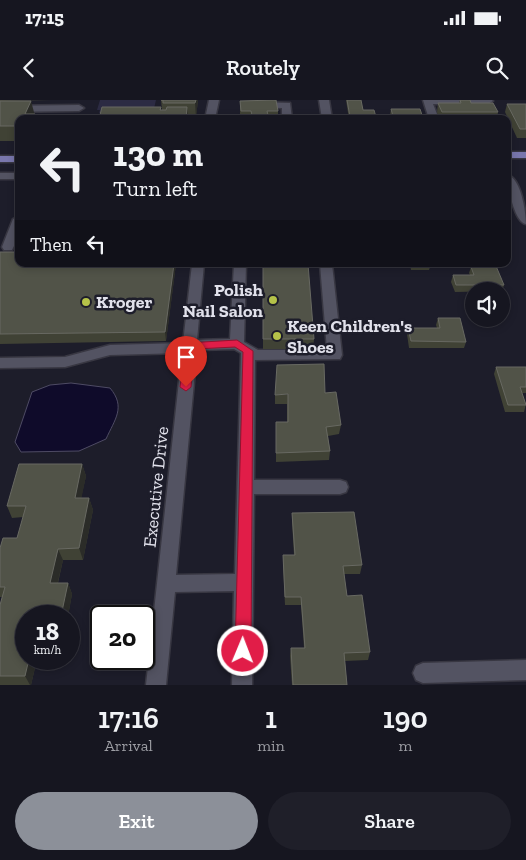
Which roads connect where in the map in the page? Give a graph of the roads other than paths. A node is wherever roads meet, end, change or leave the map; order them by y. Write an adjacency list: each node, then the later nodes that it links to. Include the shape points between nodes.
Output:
1 (214, 100): 8 (street)
2 (324, 100): 10 (street)
3 (488, 102): 11 (street, via 427,102)
4 (69, 104): 5 (street); 7 (street)
5 (80, 104)
6 (246, 105): 9 (street, via 287,105)
7 (0, 108)
8 (213, 115)
9 (288, 115)
10 (326, 115)
11 (432, 115)
12 (511, 148): 13 (main road)
13 (526, 148)
14 (0, 152): 15 (main road)
15 (15, 152)
16 (511, 155): 17 (main road)
17 (526, 155)
18 (0, 159): 19 (main road)
19 (15, 159)
20 (15, 177): 21 (street)
21 (1, 179)
22 (511, 185): 23 (street)
23 (526, 219)
24 (15, 231): 25 (street)
25 (9, 247)
26 (198, 267): 29 (street, Executive Drive)
27 (240, 267): 30 (street)
28 (326, 267): 30 (street, via 335,355 255,355)
29 (190, 347): 30 (street); 31 (street, via 110,350 65,362); 35 (street, Executive Drive)
30 (242, 347): 32 (street)
31 (0, 363)
32 (246, 487): 33 (street); 34 (street)
33 (340, 487)
34 (244, 582): 35 (street); 39 (street)
35 (167, 584): 38 (street, Executive Drive)
36 (526, 670): 37 (street)
37 (424, 673)
38 (156, 685)
39 (242, 685)

